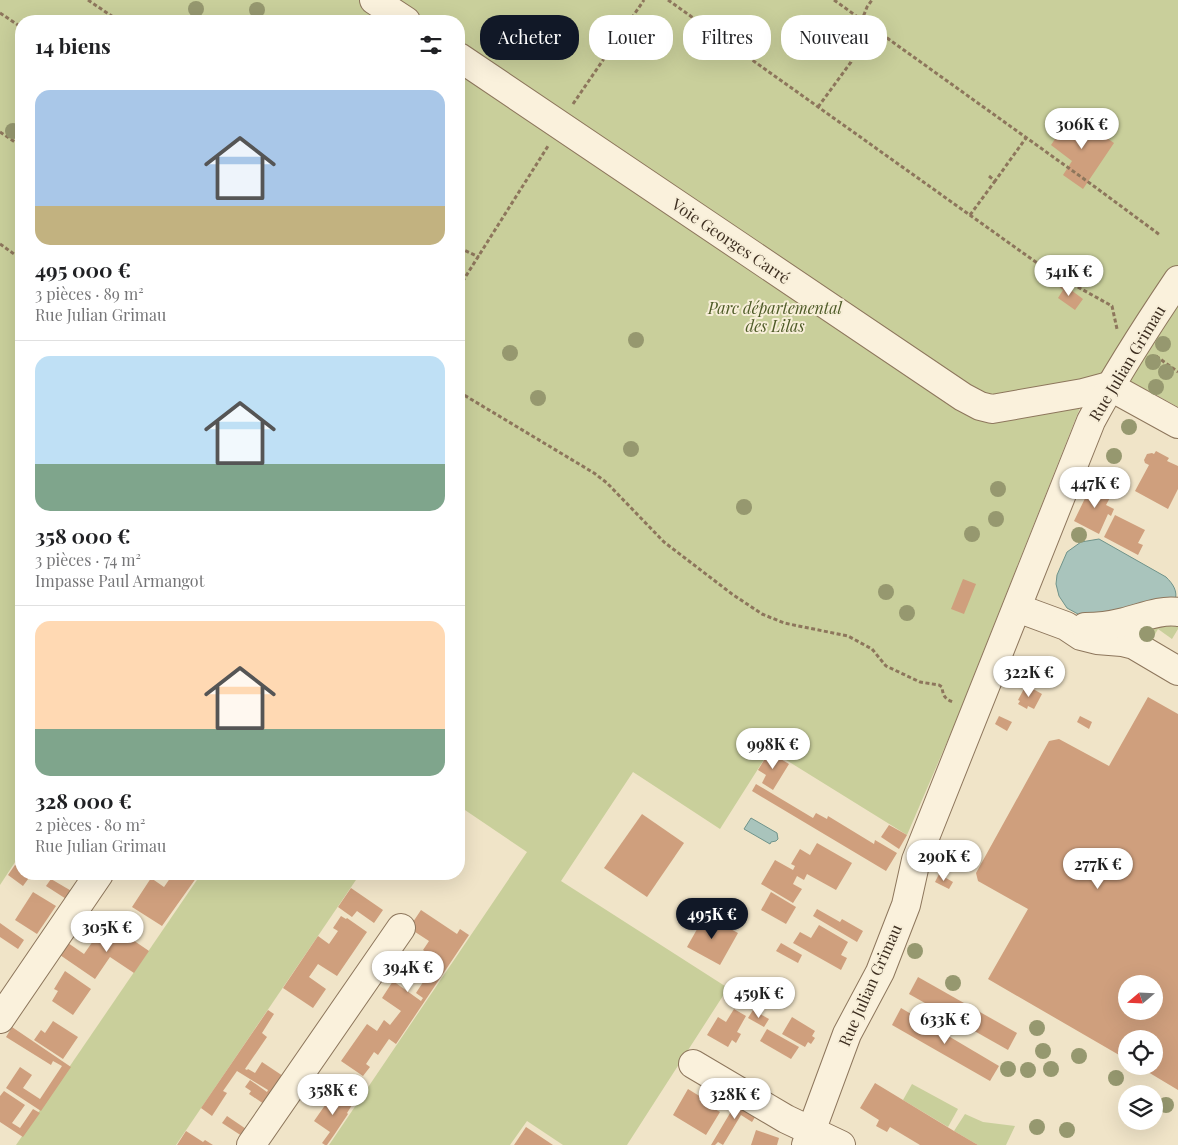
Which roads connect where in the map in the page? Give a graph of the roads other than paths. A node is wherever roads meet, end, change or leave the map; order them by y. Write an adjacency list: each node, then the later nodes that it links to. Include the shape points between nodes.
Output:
1 (374, 0): 2 (street)
2 (397, 15)
3 (465, 61): 5 (street, Voie Georges Carré, via 963,398 992,409)
4 (1178, 280): 5 (street, Rue Julian Grimau)
5 (1109, 386): 6 (street); 7 (street, Rue Julian Grimau, via 1091,421)
6 (1178, 424)
7 (1017, 608): 9 (street); 15 (street, Rue Julian Grimau, via 916,860 906,905 880,972 847,1034)
8 (1178, 612): 9 (street, via 1172,610 1098,626)
9 (1066, 626): 10 (street, via 1081,636 1134,645)
10 (1178, 671)
11 (95, 880): 13 (street)
12 (400, 928): 16 (street)
13 (0, 1019)
14 (693, 1064): 15 (street, via 786,1120)
15 (808, 1138): 17 (street)
16 (251, 1145)
17 (841, 1145)

